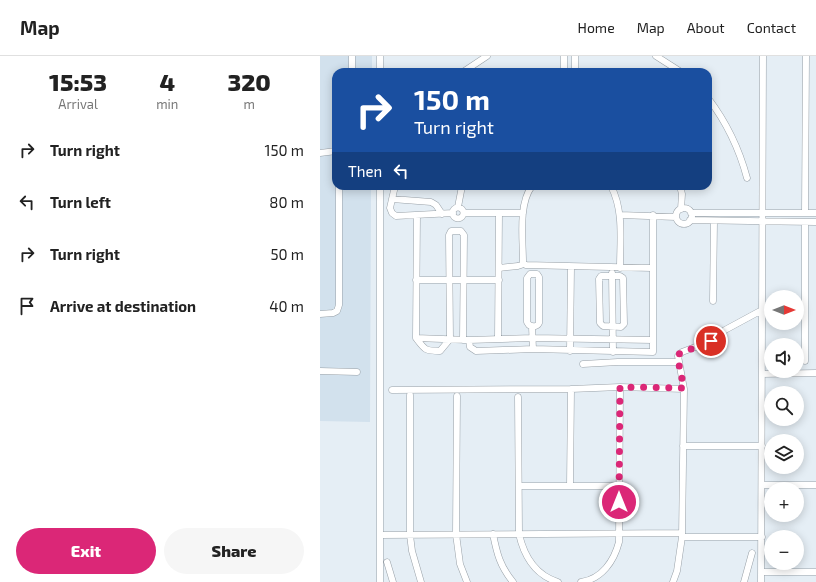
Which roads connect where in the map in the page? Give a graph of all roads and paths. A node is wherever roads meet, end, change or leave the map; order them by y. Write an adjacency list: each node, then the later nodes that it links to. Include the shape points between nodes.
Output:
1 (352, 56): 9 (street)
2 (380, 56): 10 (street)
3 (487, 56): 11 (street)
4 (564, 56): 12 (street)
5 (575, 56): 13 (street)
6 (656, 56): 14 (street)
7 (763, 56): 34 (street)
8 (806, 56): 36 (street)
9 (352, 68)
10 (380, 68)
11 (469, 68)
12 (564, 68)
13 (575, 68)
14 (675, 68)
15 (712, 104): 18 (street, via 735,140)
16 (332, 152): 17 (street)
17 (320, 153)
18 (747, 178)
19 (339, 190): 66 (street, via 339,305 333,313)
20 (380, 190): 106 (street)
21 (393, 190): 26 (street)
22 (461, 190): 27 (street)
23 (530, 190): 32 (street)
24 (613, 190): 40 (street)
25 (681, 190): 28 (street)
26 (392, 199): 38 (street, via 431,202); 39 (street, via 390,208 396,216)
27 (458, 207): 29 (street); 30 (street)
28 (681, 209): 33 (street, via 687,209); 42 (street)
29 (452, 213): 38 (street); 43 (street)
30 (464, 213): 31 (street); 43 (street)
31 (499, 213): 32 (street); 54 (street)
32 (523, 213): 51 (street)
33 (691, 213): 34 (street); 44 (street)
34 (762, 213): 35 (street); 46 (street)
35 (792, 213): 36 (street); 47 (street)
36 (805, 213): 37 (street)
37 (816, 213)
38 (442, 214): 39 (street)
39 (417, 215): 60 (street)
40 (620, 215): 41 (street); 56 (street)
41 (653, 215): 42 (street); 57 (street)
42 (676, 217): 44 (street, via 678,222 683,224)
43 (458, 219): 50 (street)
44 (690, 220): 45 (street)
45 (714, 221): 46 (street); 64 (street)
46 (762, 222): 47 (street); 65 (street)
47 (792, 222): 48 (street)
48 (805, 222): 49 (street); 80 (street)
49 (816, 222)
50 (458, 230): 61 (street, via 449,234); 62 (street, via 464,235)
51 (524, 264): 52 (street); 54 (street)
52 (533, 266): 53 (street); 58 (street)
53 (571, 267): 55 (street); 72 (street)
54 (499, 268): 63 (street)
55 (612, 268): 56 (street); 59 (street)
56 (620, 268): 57 (street)
57 (652, 268): 76 (street)
58 (534, 274): 67 (street, via 527,278 527,322); 67 (street, via 539,277 539,323)
59 (612, 276): 68 (street); 68 (street, via 624,278 624,324); 68 (street, via 601,276 599,279 600,323 603,326)
60 (416, 280): 61 (street); 69 (street)
61 (450, 280): 62 (street); 73 (street)
62 (463, 280): 63 (street); 75 (street)
63 (499, 280): 70 (street)
64 (713, 301)
65 (762, 310): 81 (street, via 725,330 711,341 682,352 678,356); 86 (street)
66 (320, 314)
67 (532, 326): 71 (street)
68 (612, 326): 74 (street)
69 (416, 338): 73 (street); 73 (street, via 428,351 440,351)
70 (498, 338): 71 (street); 75 (street)
71 (533, 338): 72 (street); 77 (street)
72 (570, 338): 74 (street); 78 (street)
73 (450, 339): 75 (street)
74 (612, 339): 76 (street); 79 (street)
75 (466, 340): 77 (street, via 476,351)
76 (653, 340): 79 (street, via 652,352)
77 (533, 349): 78 (street)
78 (570, 351): 79 (street)
79 (613, 352)
80 (805, 361)
81 (678, 362): 82 (street); 88 (street)
82 (583, 364)
83 (320, 371): 84 (street)
84 (357, 372)
85 (816, 373): 86 (street)
86 (762, 374): 95 (street)
87 (620, 387): 88 (street); 89 (street); 100 (street)
88 (684, 388): 94 (street)
89 (571, 389): 90 (street); 99 (street)
90 (392, 390)
91 (410, 395): 101 (street)
92 (457, 396): 102 (street)
93 (518, 397): 98 (street)
94 (683, 446): 95 (street); 107 (street)
95 (762, 446): 96 (street)
96 (762, 485): 97 (street); 108 (street)
97 (816, 485)
98 (519, 486): 99 (street); 104 (street)
99 (570, 486): 100 (street)
100 (619, 486): 105 (street)
101 (410, 534): 102 (street); 106 (street); 115 (street)
102 (456, 534): 103 (street); 116 (street, via 460,564)
103 (493, 534): 104 (street); 117 (street, via 496,554 504,572)
104 (519, 534): 105 (street); 118 (street, via 522,547 531,564 546,578)
105 (619, 534): 107 (street); 119 (street, via 616,551 608,566 594,578)
106 (380, 535): 113 (street)
107 (682, 535): 108 (street); 120 (street)
108 (762, 537): 111 (street)
109 (752, 553): 121 (street)
110 (387, 562): 114 (street)
111 (761, 572): 112 (street); 122 (street)
112 (816, 572)
113 (380, 582)
114 (394, 582)
115 (421, 582)
116 (467, 582)
117 (513, 582)
118 (558, 582)
119 (581, 582)
120 (673, 582)
121 (744, 582)
122 (761, 582)

